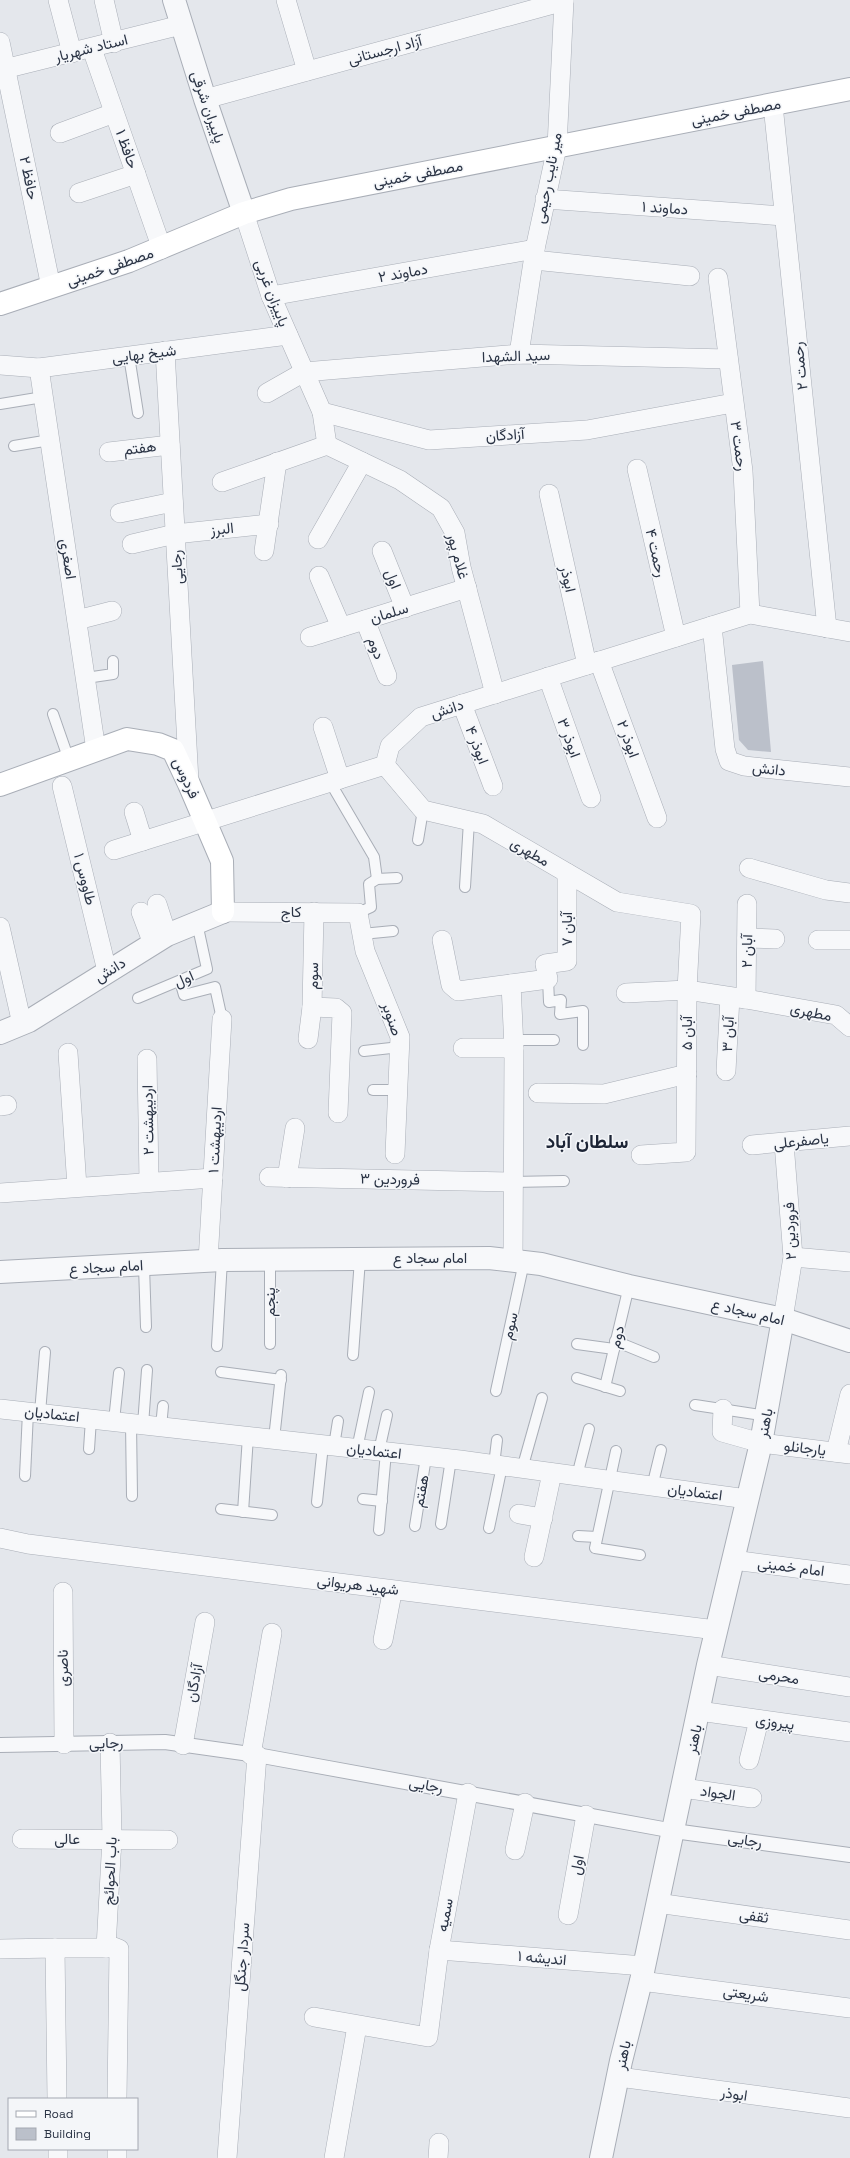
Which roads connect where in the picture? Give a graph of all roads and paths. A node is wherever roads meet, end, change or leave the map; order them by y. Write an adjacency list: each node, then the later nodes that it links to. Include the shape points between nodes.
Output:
1 (58, 0): 10 (street)
2 (104, 0): 8 (street)
3 (174, 0): 6 (street, پاییران شرقی)
4 (286, 0): 12 (street)
5 (564, 0): 12 (street, آزاد ارجستانی); 18 (street, میر نایب رحیمی)
6 (181, 25): 8 (street, استاد شهریار); 14 (street, پاییران شرقی)
7 (0, 42): 11 (street, حافظ ۲)
8 (114, 43): 9 (street, استاد شهریار)
9 (92, 49): 10 (street, استاد شهریار); 16 (street, حافظ ۱)
10 (72, 53): 11 (street, استاد شهریار)
11 (3, 70): 28 (street, حافظ ۲)
12 (307, 71): 14 (street, آزاد ارجستانی)
13 (850, 89): 15 (main road, مصطفی خمینی)
14 (205, 99): 22 (street, پاییران شرقی)
15 (773, 105): 18 (main road, مصطفی خمینی); 23 (street, رحمت ۲)
16 (114, 113): 17 (street); 19 (street, حافظ ۱)
17 (60, 133)
18 (557, 147): 21 (street, میر نایب رحیمی); 22 (main road, مصطفی خمینی, via 290,199)
19 (136, 174): 20 (street); 24 (street, حافظ ۱)
20 (79, 193)
21 (545, 199): 23 (street, دماوند ۱); 25 (street, میر نایب رحیمی)
22 (244, 213): 24 (main road, مصطفی خمینی); 29 (street, پاییزان غربی)
23 (784, 216): 72 (street, رحمت ۲)
24 (162, 249): 28 (main road, مصطفی خمینی)
25 (534, 255): 26 (street, دماوند ۲); 29 (street, دماوند ۲); 33 (street, میر نایب رحیمی)
26 (690, 276)
27 (718, 278): 35 (street, رحمت ۳)
28 (51, 287): 30 (main road, مصطفی خمینی)
29 (271, 296): 31 (street, پاییزان غربی)
30 (0, 304)
31 (288, 335): 32 (street, شیخ بهایی); 38 (street, پاییزان غربی)
32 (165, 351): 34 (street, شیخ بهایی); 46 (street, رجایی)
33 (519, 354): 35 (street, سید الشهدا); 38 (street, سید الشهدا)
34 (129, 356): 37 (street, شیخ بهایی); 44 (lane)
35 (728, 359): 41 (street, رحمت ۳)
36 (0, 365): 37 (street, شیخ بهایی)
37 (39, 368): 40 (street, اصغری)
38 (304, 372): 39 (street); 43 (street)
39 (267, 393)
40 (43, 397): 42 (lane); 45 (street, اصغری)
41 (733, 403): 43 (street, آزادگان, via 587,430 429,440); 67 (street, رحمت ۳, via 743,470)
42 (0, 404)
43 (322, 412): 47 (street)
44 (138, 413)
45 (50, 440): 48 (lane); 68 (street, اصغری)
46 (170, 445): 49 (street, هفتم); 55 (street, رجایی)
47 (327, 445): 50 (street); 51 (street, غلام پور)
48 (14, 446)
49 (109, 452)
50 (277, 462): 53 (street); 57 (street)
51 (362, 462): 59 (street); 64 (street, غلام پور, via 400,480 441,508 455,533)
52 (637, 469): 75 (street, رحمت ۴)
53 (222, 482)
54 (549, 494): 77 (street, ابوذر)
55 (173, 502): 56 (street); 58 (street, رجایی)
56 (120, 513)
57 (268, 524): 58 (street, البرز); 61 (street)
58 (175, 534): 60 (street); 90 (street, رجایی)
59 (318, 540)
60 (132, 544)
61 (264, 551)
62 (382, 551): 65 (street, اول)
63 (319, 576): 71 (street)
64 (467, 588): 65 (street, سلمان); 81 (street, غلام پور)
65 (405, 608): 69 (street, سلمان)
66 (112, 611): 68 (street)
67 (750, 614): 70 (street, دانش); 72 (street)
68 (77, 620): 80 (street, اصغری)
69 (365, 620): 71 (street, سلمان); 78 (street, دوم)
70 (712, 626): 75 (street, دانش); 88 (street, دانش, via 725,749 729,761 744,766)
71 (341, 627): 74 (street, سلمان)
72 (826, 628): 73 (street)
73 (850, 632)
74 (310, 637)
75 (676, 637): 77 (street, دانش)
76 (113, 661): 80 (lane, via 113,674)
77 (593, 663): 79 (street, دانش); 97 (street, ابوذر ۲)
78 (387, 676)
79 (548, 677): 81 (street, دانش); 94 (street, ابوذر ۳)
80 (86, 678): 85 (street, اصغری)
81 (495, 694): 82 (street, دانش)
82 (462, 704): 87 (street, دانش, via 421,717 390,746); 93 (street, ابوذر ۴)
83 (53, 714): 86 (lane)
84 (323, 726): 89 (street)
85 (96, 750): 86 (main road, فردوس); 90 (main road, فردوس, via 127,739 158,744 173,750)
86 (69, 760): 91 (main road, فردوس)
87 (385, 765): 89 (street); 95 (street)
88 (850, 777)
89 (335, 780): 98 (street); 106 (lane, via 374,857)
90 (189, 784): 98 (main road, فردوس)
91 (0, 785)
92 (62, 786): 125 (street, طاووس ۱)
93 (492, 786)
94 (591, 798)
95 (423, 810): 99 (street, مطهری); 101 (lane)
96 (134, 812): 100 (street)
97 (657, 818)
98 (205, 821): 100 (street); 111 (main road, فردوس, via 222,861)
99 (469, 821): 104 (street, مطهری, via 483,824); 107 (lane)
100 (142, 840): 102 (street)
101 (418, 840)
102 (114, 850)
103 (749, 868): 108 (street, via 826,890)
104 (567, 873): 114 (street, مطهری, via 617,902); 126 (street, آبان ۷, via 567,961 545,964)
105 (396, 878): 106 (lane)
106 (378, 879): 113 (lane, via 369,884 371,907)
107 (465, 887)
108 (850, 893)
109 (747, 904): 119 (street, آبان ۲)
110 (149, 908): 121 (street)
111 (224, 912): 112 (street, کاج); 115 (street, دانش)
112 (314, 912): 113 (street, کاج); 133 (street, سوم)
113 (358, 912): 118 (street, صنوبر)
114 (691, 914): 129 (street, آبان ۵)
115 (197, 923): 121 (street, دانش); 127 (lane, اول, via 207,969)
116 (0, 927): 135 (street)
117 (392, 931): 118 (lane)
118 (362, 934): 142 (street, صنوبر, via 365,951 400,1037)
119 (747, 938): 120 (street); 132 (street, آبان ۲)
120 (775, 939)
121 (160, 940): 125 (street, دانش)
122 (442, 940): 128 (street, via 451,985 458,991)
123 (818, 940): 124 (street)
124 (850, 940)
125 (107, 971): 135 (street, دانش)
126 (548, 979): 128 (street); 141 (lane, آبان ۷, via 549,1002 561,1000 560,1014 583,1011)
127 (180, 981): 131 (lane, اول); 134 (lane, via 184,995 215,987)
128 (511, 984): 140 (street)
129 (687, 990): 130 (street, مطهری); 132 (street, مطهری); 148 (street, آبان ۵)
130 (626, 993)
131 (138, 998)
132 (738, 998): 136 (street, مطهری, via 836,1015); 147 (street, آبان ۳)
133 (312, 1007): 138 (street, سوم); 152 (street, via 336,1008 342,1013)
134 (222, 1019): 159 (street, اردیبهشت ۱)
135 (22, 1024): 137 (street, دانش)
136 (850, 1027)
137 (0, 1033)
138 (308, 1039)
139 (554, 1040): 140 (lane)
140 (514, 1044): 143 (street); 162 (street)
141 (583, 1045)
142 (400, 1047): 144 (lane); 150 (street, صنوبر)
143 (463, 1048)
144 (364, 1051)
145 (68, 1053): 163 (street)
146 (147, 1059): 161 (street, اردیبهشت ۲)
147 (726, 1071)
148 (687, 1074): 151 (street, via 604,1094); 158 (street, آبان ۵, via 686,1152)
149 (373, 1090): 150 (lane)
150 (398, 1090): 157 (street, صنوبر)
151 (538, 1093)
152 (338, 1113)
153 (294, 1128): 162 (street, فروردین ۳, via 278,1178)
154 (850, 1136): 155 (street, یاصفرعلی)
155 (784, 1143): 156 (street, یاصفرعلی); 165 (street, فروردین ۲)
156 (752, 1145)
157 (395, 1154)
158 (641, 1155)
159 (213, 1178): 161 (street); 168 (street, اردیبهشت ۱)
160 (564, 1180): 162 (lane)
161 (149, 1182): 163 (street)
162 (512, 1182): 169 (street)
163 (77, 1187): 164 (street)
164 (0, 1193)
165 (793, 1257): 170 (street); 174 (street, فروردین ۲)
166 (360, 1259): 167 (street, امام سجاد ع); 169 (street, امام سجاد ع, via 482,1258); 182 (lane)
167 (270, 1260): 168 (street, امام سجاد ع); 177 (lane, پنجم)
168 (215, 1261): 171 (street, امام سجاد ع); 180 (lane)
169 (518, 1262): 173 (street, امام سجاد ع, via 541,1264); 189 (lane, سوم)
170 (850, 1262)
171 (144, 1266): 172 (street, امام سجاد ع); 175 (lane)
172 (0, 1272)
173 (629, 1286): 174 (street, امام سجاد ع); 179 (lane, دوم)
174 (783, 1319): 176 (street, امام سجاد ع); 200 (street, باهنر)
175 (146, 1327)
176 (850, 1341)
177 (270, 1344)
178 (577, 1344): 179 (lane)
179 (614, 1345): 183 (lane); 188 (lane, دوم)
180 (217, 1346)
181 (45, 1352): 198 (lane)
182 (353, 1355)
183 (654, 1357)
184 (147, 1370): 203 (lane)
185 (221, 1372): 206 (lane, via 281,1378)
186 (119, 1373): 203 (lane)
187 (577, 1378): 188 (lane)
188 (605, 1387): 190 (lane)
189 (496, 1390)
190 (620, 1391)
191 (369, 1392): 211 (lane)
192 (850, 1394): 215 (street)
193 (542, 1398): 219 (lane)
194 (695, 1405): 197 (lane)
195 (163, 1406): 203 (lane)
196 (0, 1409): 198 (street, اعتمادیان)
197 (724, 1409): 200 (lane); 208 (street, یارجانلو, via 722,1432)
198 (34, 1412): 201 (street, اعتمادیان); 221 (lane)
199 (387, 1415): 214 (lane)
200 (766, 1416): 208 (street, باهنر)
201 (91, 1419): 203 (street, اعتمادیان); 210 (lane)
202 (338, 1421): 209 (lane)
203 (137, 1424): 205 (street, اعتمادیان); 225 (lane)
204 (589, 1429): 222 (lane)
205 (248, 1436): 206 (street, اعتمادیان); 231 (lane)
206 (274, 1439): 209 (street, اعتمادیان)
207 (497, 1440): 218 (lane)
208 (761, 1443): 215 (street, یارجانلو); 227 (street, باهنر)
209 (329, 1446): 211 (street, اعتمادیان); 229 (lane)
210 (89, 1449)
211 (357, 1449): 214 (street, اعتمادیان)
212 (661, 1450): 224 (lane)
213 (616, 1451): 223 (lane)
214 (382, 1452): 216 (street, اعتمادیان); 228 (lane)
215 (843, 1453)
216 (426, 1456): 217 (street, اعتمادیان); 236 (lane, هفتم)
217 (451, 1459): 218 (street, اعتمادیان); 235 (lane)
218 (498, 1465): 219 (street, اعتمادیان); 237 (lane)
219 (522, 1469): 220 (street, اعتمادیان)
220 (552, 1473): 222 (street, اعتمادیان); 234 (street)
221 (25, 1476)
222 (577, 1476): 223 (street, اعتمادیان)
223 (609, 1481): 224 (street, اعتمادیان); 240 (lane)
224 (652, 1486): 227 (street, اعتمادیان)
225 (132, 1496)
226 (363, 1499): 228 (lane)
227 (747, 1499): 244 (street, باهنر)
228 (382, 1501): 238 (lane)
229 (317, 1502)
230 (221, 1509): 231 (lane)
231 (243, 1512): 233 (lane)
232 (519, 1514): 234 (street)
233 (272, 1515)
234 (543, 1518): 243 (street)
235 (441, 1524)
236 (415, 1526)
237 (489, 1528)
238 (379, 1530)
239 (578, 1536): 240 (lane)
240 (597, 1537): 242 (lane, via 595,1548)
241 (0, 1538): 249 (street, شهید هریوانی, via 28,1544)
242 (640, 1555)
243 (534, 1557)
244 (733, 1560): 245 (street, امام خمینی); 249 (street, باهنر)
245 (850, 1575)
246 (63, 1592): 258 (street, ناصری)
247 (392, 1593): 251 (street, شهید هریوانی)
248 (205, 1622): 260 (street, آزادگان)
249 (716, 1630): 252 (street, باهنر)
250 (272, 1633): 261 (street, سردار جنگل)
251 (383, 1640)
252 (708, 1665): 253 (street, محرمی); 254 (street, باهنر)
253 (850, 1687)
254 (699, 1711): 255 (street, پیروزی); 263 (street, باهنر)
255 (759, 1720): 256 (street, پیروزی); 262 (street)
256 (850, 1732)
257 (110, 1743): 258 (street, رجایی); 260 (street, رجایی, via 165,1742); 269 (street, باب الحوائج)
258 (64, 1744): 259 (street, رجایی)
259 (0, 1745)
260 (183, 1745): 261 (street, رجایی)
261 (254, 1755): 264 (street, رجایی); 289 (street, سردار جنگل)
262 (749, 1760)
263 (683, 1788): 265 (street, الجواد); 268 (street, باهنر)
264 (468, 1793): 266 (street, رجایی); 280 (street, سمیه)
265 (752, 1798)
266 (525, 1803): 267 (street, رجایی); 272 (street)
267 (586, 1815): 268 (street, رجایی); 275 (street, اول)
268 (674, 1831): 273 (street, رجایی); 274 (street, باهنر)
269 (112, 1838): 270 (street, عالی); 271 (street, عالی); 278 (street, باب الحوائج)
270 (22, 1839)
271 (168, 1840)
272 (515, 1850)
273 (850, 1855)
274 (657, 1903): 276 (street, ثقفی); 281 (street, باهنر)
275 (568, 1915)
276 (850, 1930)
277 (55, 1948): 278 (street); 279 (street); 286 (street)
278 (106, 1948): 287 (street, via 119,1949)
279 (0, 1949)
280 (439, 1950): 281 (street, اندیشه ۱); 284 (street, سمیه, via 428,2037)
281 (643, 1973): 282 (street, شریعتی); 285 (street, باهنر, via 620,2061)
282 (850, 2008)
283 (314, 2017): 284 (street)
284 (357, 2026): 290 (street)
285 (619, 2077): 288 (street, ابوذر); 291 (street, باهنر)
286 (57, 2098)
287 (117, 2098)
288 (850, 2108)
289 (227, 2158)
290 (334, 2158)
291 (601, 2158)

